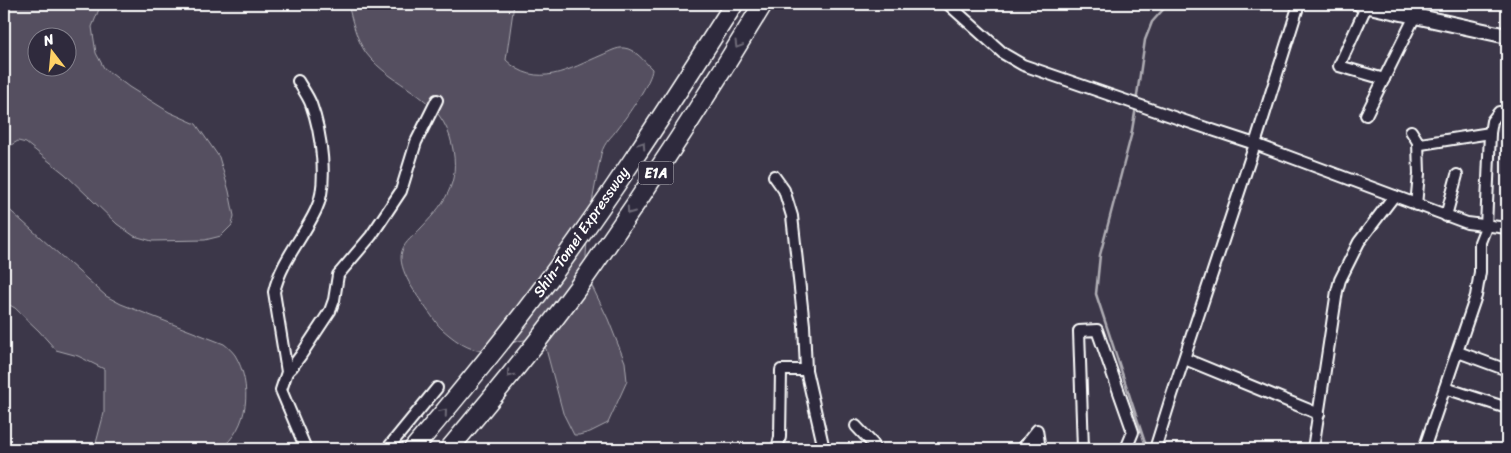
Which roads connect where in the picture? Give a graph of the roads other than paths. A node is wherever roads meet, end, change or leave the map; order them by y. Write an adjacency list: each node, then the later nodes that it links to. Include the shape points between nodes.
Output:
1 (734, 4): 36 (highway, Shin-Tomei Expressway / E1A, one-way to 1, via 523,313 627,168)
2 (763, 4): 37 (highway, Shin-Tomei Expressway / E1A, one-way to 37, via 710,92 578,286)
3 (948, 4): 16 (street, via 1004,54 1023,64)
4 (1299, 4): 16 (street)
5 (1363, 4): 6 (street); 8 (street, via 1339,66)
6 (1415, 16): 7 (street); 8 (street)
7 (1507, 36)
8 (1384, 79): 12 (street)
9 (298, 81): 28 (street, via 318,126 322,196 284,264 274,292)
10 (437, 100): 28 (street, via 416,142 401,191 371,236 338,275 330,311)
11 (1507, 113): 14 (street, via 1499,112 1495,116)
12 (1366, 115)
13 (1412, 131): 15 (street)
14 (1490, 132): 15 (street); 22 (street)
15 (1418, 142): 20 (street)
16 (1255, 144): 19 (street); 25 (street)
17 (1457, 175): 21 (street)
18 (774, 176): 26 (street, via 784,190 792,216)
19 (1394, 196): 20 (street); 32 (street, via 1359,242 1340,280)
20 (1416, 204): 21 (street)
21 (1446, 216): 22 (street)
22 (1486, 227): 23 (street); 24 (street, via 1480,242 1476,296)
23 (1507, 228)
24 (1458, 352): 27 (street); 30 (street)
25 (1185, 359): 32 (street); 45 (street)
26 (806, 370): 38 (street, via 781,370); 39 (street)
27 (1507, 370)
28 (287, 372): 34 (street, via 281,390)
29 (437, 388): 35 (street)
30 (1445, 388): 31 (street); 47 (street)
31 (1507, 408)
32 (1319, 414): 46 (street)
33 (856, 426): 40 (street)
34 (306, 449)
35 (387, 449)
36 (413, 449)
37 (449, 449)
38 (777, 449)
39 (824, 449)
40 (874, 449)
41 (1022, 449): 42 (street, via 1037,430)
42 (1040, 449)
43 (1083, 449): 44 (street, via 1079,331 1097,330 1133,432)
44 (1126, 449)
45 (1156, 449)
46 (1313, 449)
47 (1424, 449)

